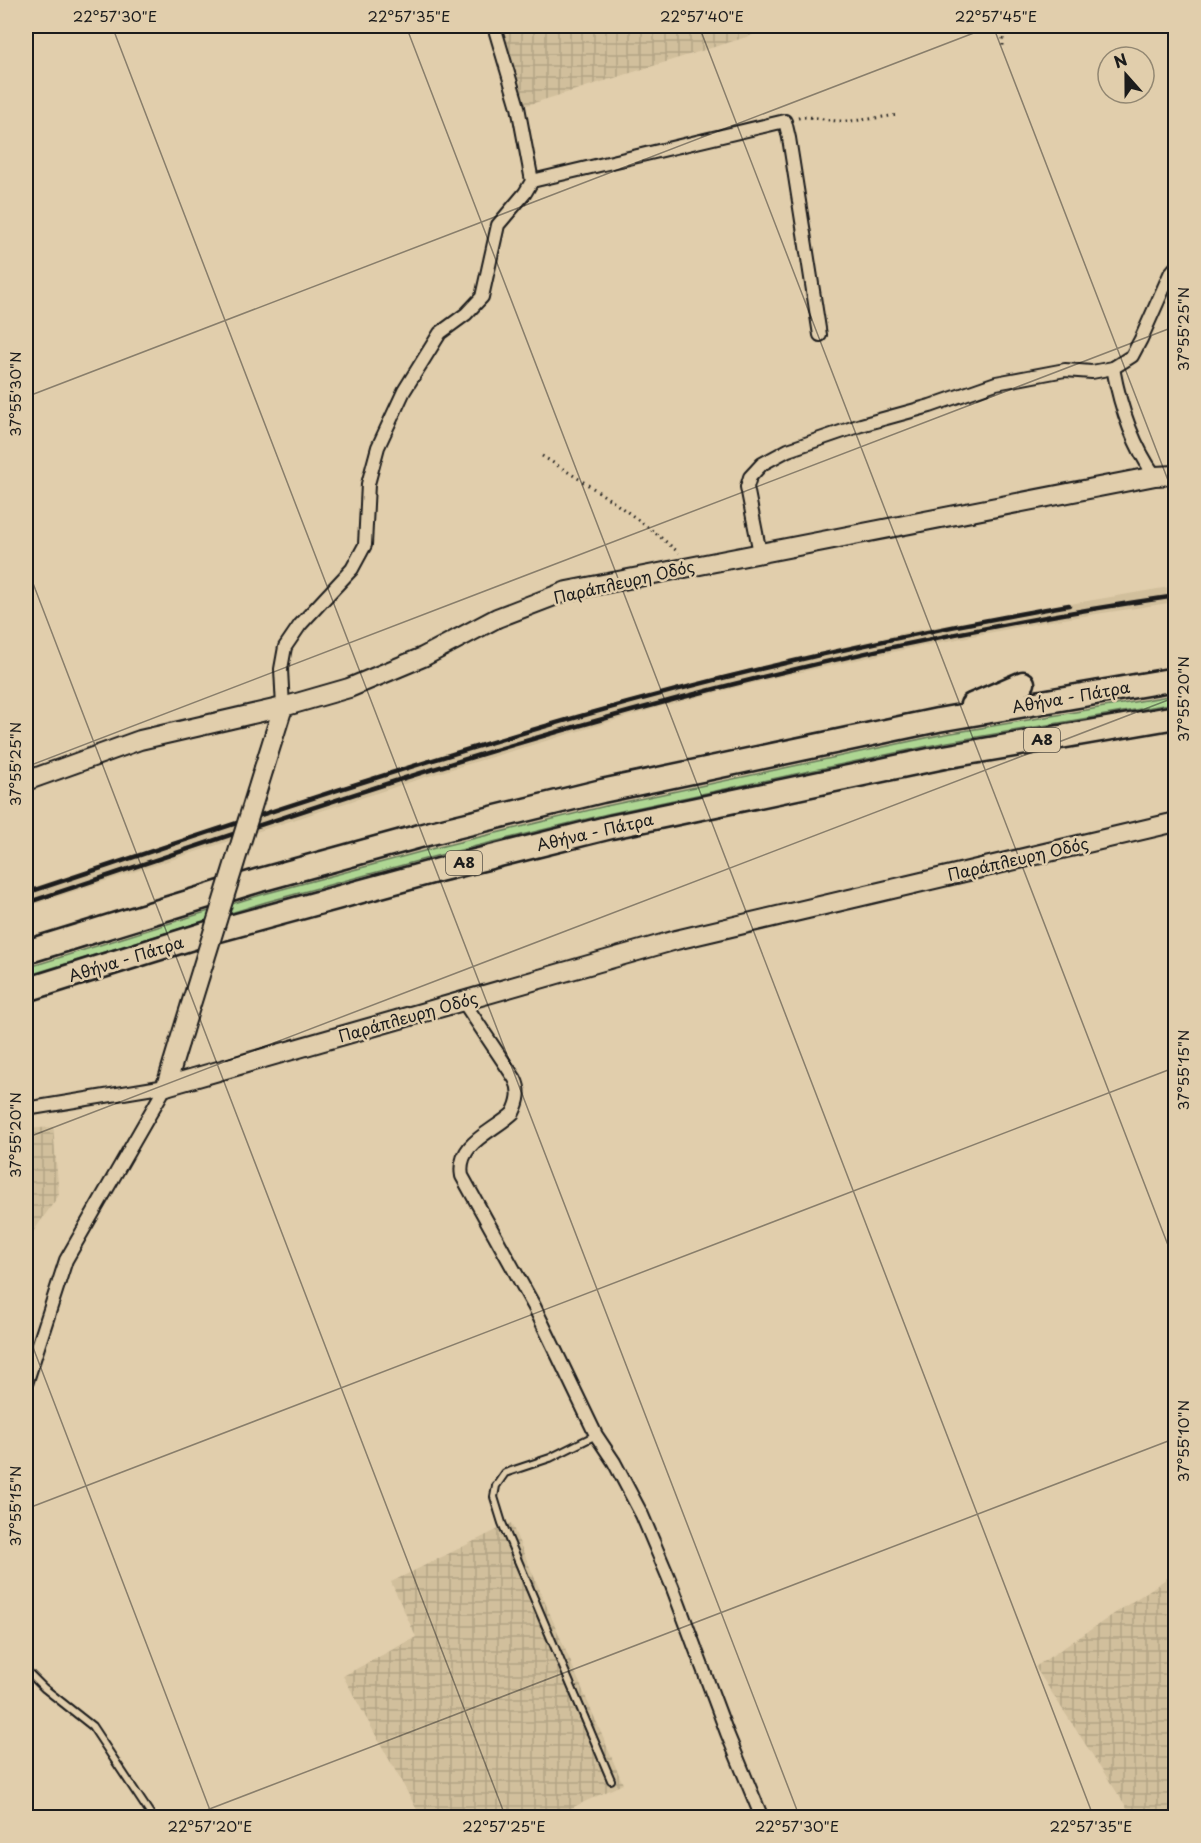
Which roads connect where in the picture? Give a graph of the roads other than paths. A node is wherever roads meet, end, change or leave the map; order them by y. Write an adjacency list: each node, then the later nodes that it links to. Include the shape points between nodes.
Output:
1 (494, 26): 2 (street, via 518,107)
2 (532, 181): 4 (street, via 785,121); 11 (street, via 498,225 483,297 440,333 404,391 378,447 368,484 365,544 352,569 285,647 281,669)
3 (1176, 267): 5 (street, via 1132,356)
4 (820, 335)
5 (1113, 368): 7 (street, via 1134,439); 8 (street, via 1092,372 1065,370 996,383 788,450 762,464 747,487)
6 (1176, 475): 7 (street, Παράπλευρη Οδός)
7 (1155, 476): 8 (street, Παράπλευρη Οδός)
8 (760, 553): 11 (street, Παράπλευρη Οδός, via 567,591 497,618 423,657)
9 (1176, 679): 13 (highway, Αθήνα - Πάτρα / Α8)
10 (1023, 683): 13 (highway)
11 (283, 707): 14 (street, Παράπλευρη Οδός, via 140,740); 19 (street, bridge)
12 (1176, 717): 17 (highway, Αθήνα - Πάτρα / Α8, via 944,757 611,828 208,933)
13 (938, 720): 16 (highway, Αθήνα - Πάτρα / Α8, via 489,818 212,894)
14 (26, 781)
15 (1176, 822): 18 (street, Παράπλευρη Οδός, via 676,940)
16 (26, 952)
17 (26, 990)
18 (463, 1001): 19 (street, Παράπλευρη Οδός); 22 (street, via 516,1078 519,1091 513,1113 467,1149 461,1161 462,1176 534,1306)
19 (166, 1086): 20 (street); 21 (street, via 66,1260)
20 (26, 1109)
21 (26, 1384)
22 (596, 1435): 24 (lane, via 550,1458 505,1473 494,1497); 26 (street, via 646,1524)
23 (26, 1670): 25 (lane, via 92,1726)
24 (611, 1780)
25 (153, 1818)
26 (762, 1818)

